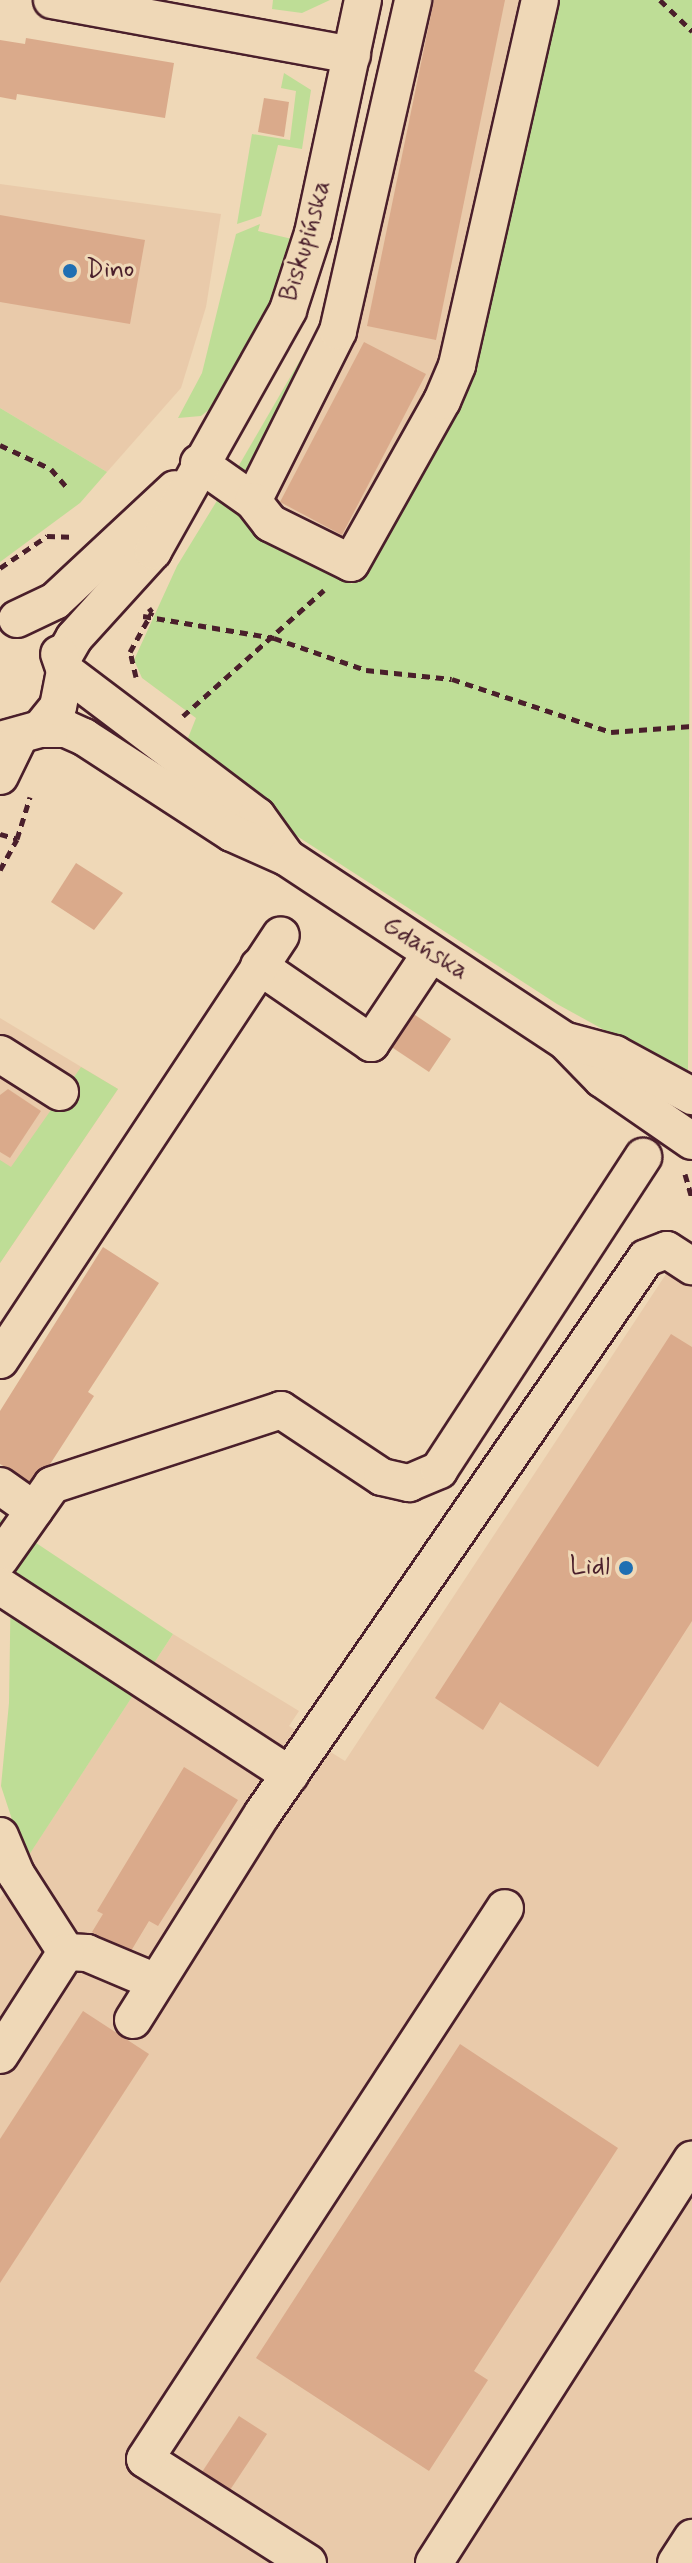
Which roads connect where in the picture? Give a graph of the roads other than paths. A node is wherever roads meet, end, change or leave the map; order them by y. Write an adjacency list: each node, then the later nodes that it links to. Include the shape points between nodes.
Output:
1 (52, 0): 5 (street)
2 (363, 0): 5 (street, Biskupińska)
3 (413, 0): 7 (street)
4 (540, 0): 9 (street, via 457,365 351,563 270,523)
5 (352, 55): 6 (street, Biskupińska, via 313,233)
6 (288, 310): 7 (street); 8 (street, Biskupińska)
7 (338, 331): 9 (street)
8 (199, 463): 9 (street); 10 (street, Biskupińska, via 55,601); 11 (street, Biskupińska, via 153,551 74,638)
9 (253, 501)
10 (9, 619): 11 (street, Gdańska, via 44,634)
11 (63, 665): 12 (street, via 58,707); 14 (street, Gdańska, via 257,816)
12 (19, 736): 13 (street); 14 (street, Gdańska, via 66,729 84,737 232,833)
13 (0, 776)
14 (286, 857): 16 (street, Gdańska)
15 (281, 935): 17 (street)
16 (431, 953): 17 (street, via 371,1043); 18 (street, Gdańska)
17 (259, 966): 25 (street)
18 (565, 1041): 21 (street, Gdańska, via 615,1054); 22 (street, Gdańska, via 602,1079)
19 (0, 1054): 20 (street)
20 (60, 1092)
21 (692, 1096)
22 (692, 1141)
23 (643, 1157): 27 (street, via 439,1470 409,1483 382,1477 281,1410 52,1485)
24 (692, 1266): 30 (street, via 667,1250 646,1258)
25 (0, 1360)
26 (0, 1486): 27 (street)
27 (34, 1510): 28 (street)
28 (0, 1559)
29 (0, 1586): 30 (street)
30 (290, 1775): 34 (street)
31 (0, 1836): 33 (street, via 16,1874)
32 (505, 1908): 39 (street, via 145,2459)
33 (66, 1952): 34 (street, via 87,1953); 36 (street)
34 (156, 1982): 35 (street)
35 (133, 2020)
36 (0, 2055)
37 (692, 2160): 40 (street)
38 (692, 2538): 41 (street)
39 (308, 2563)
40 (434, 2563)
41 (676, 2563)

